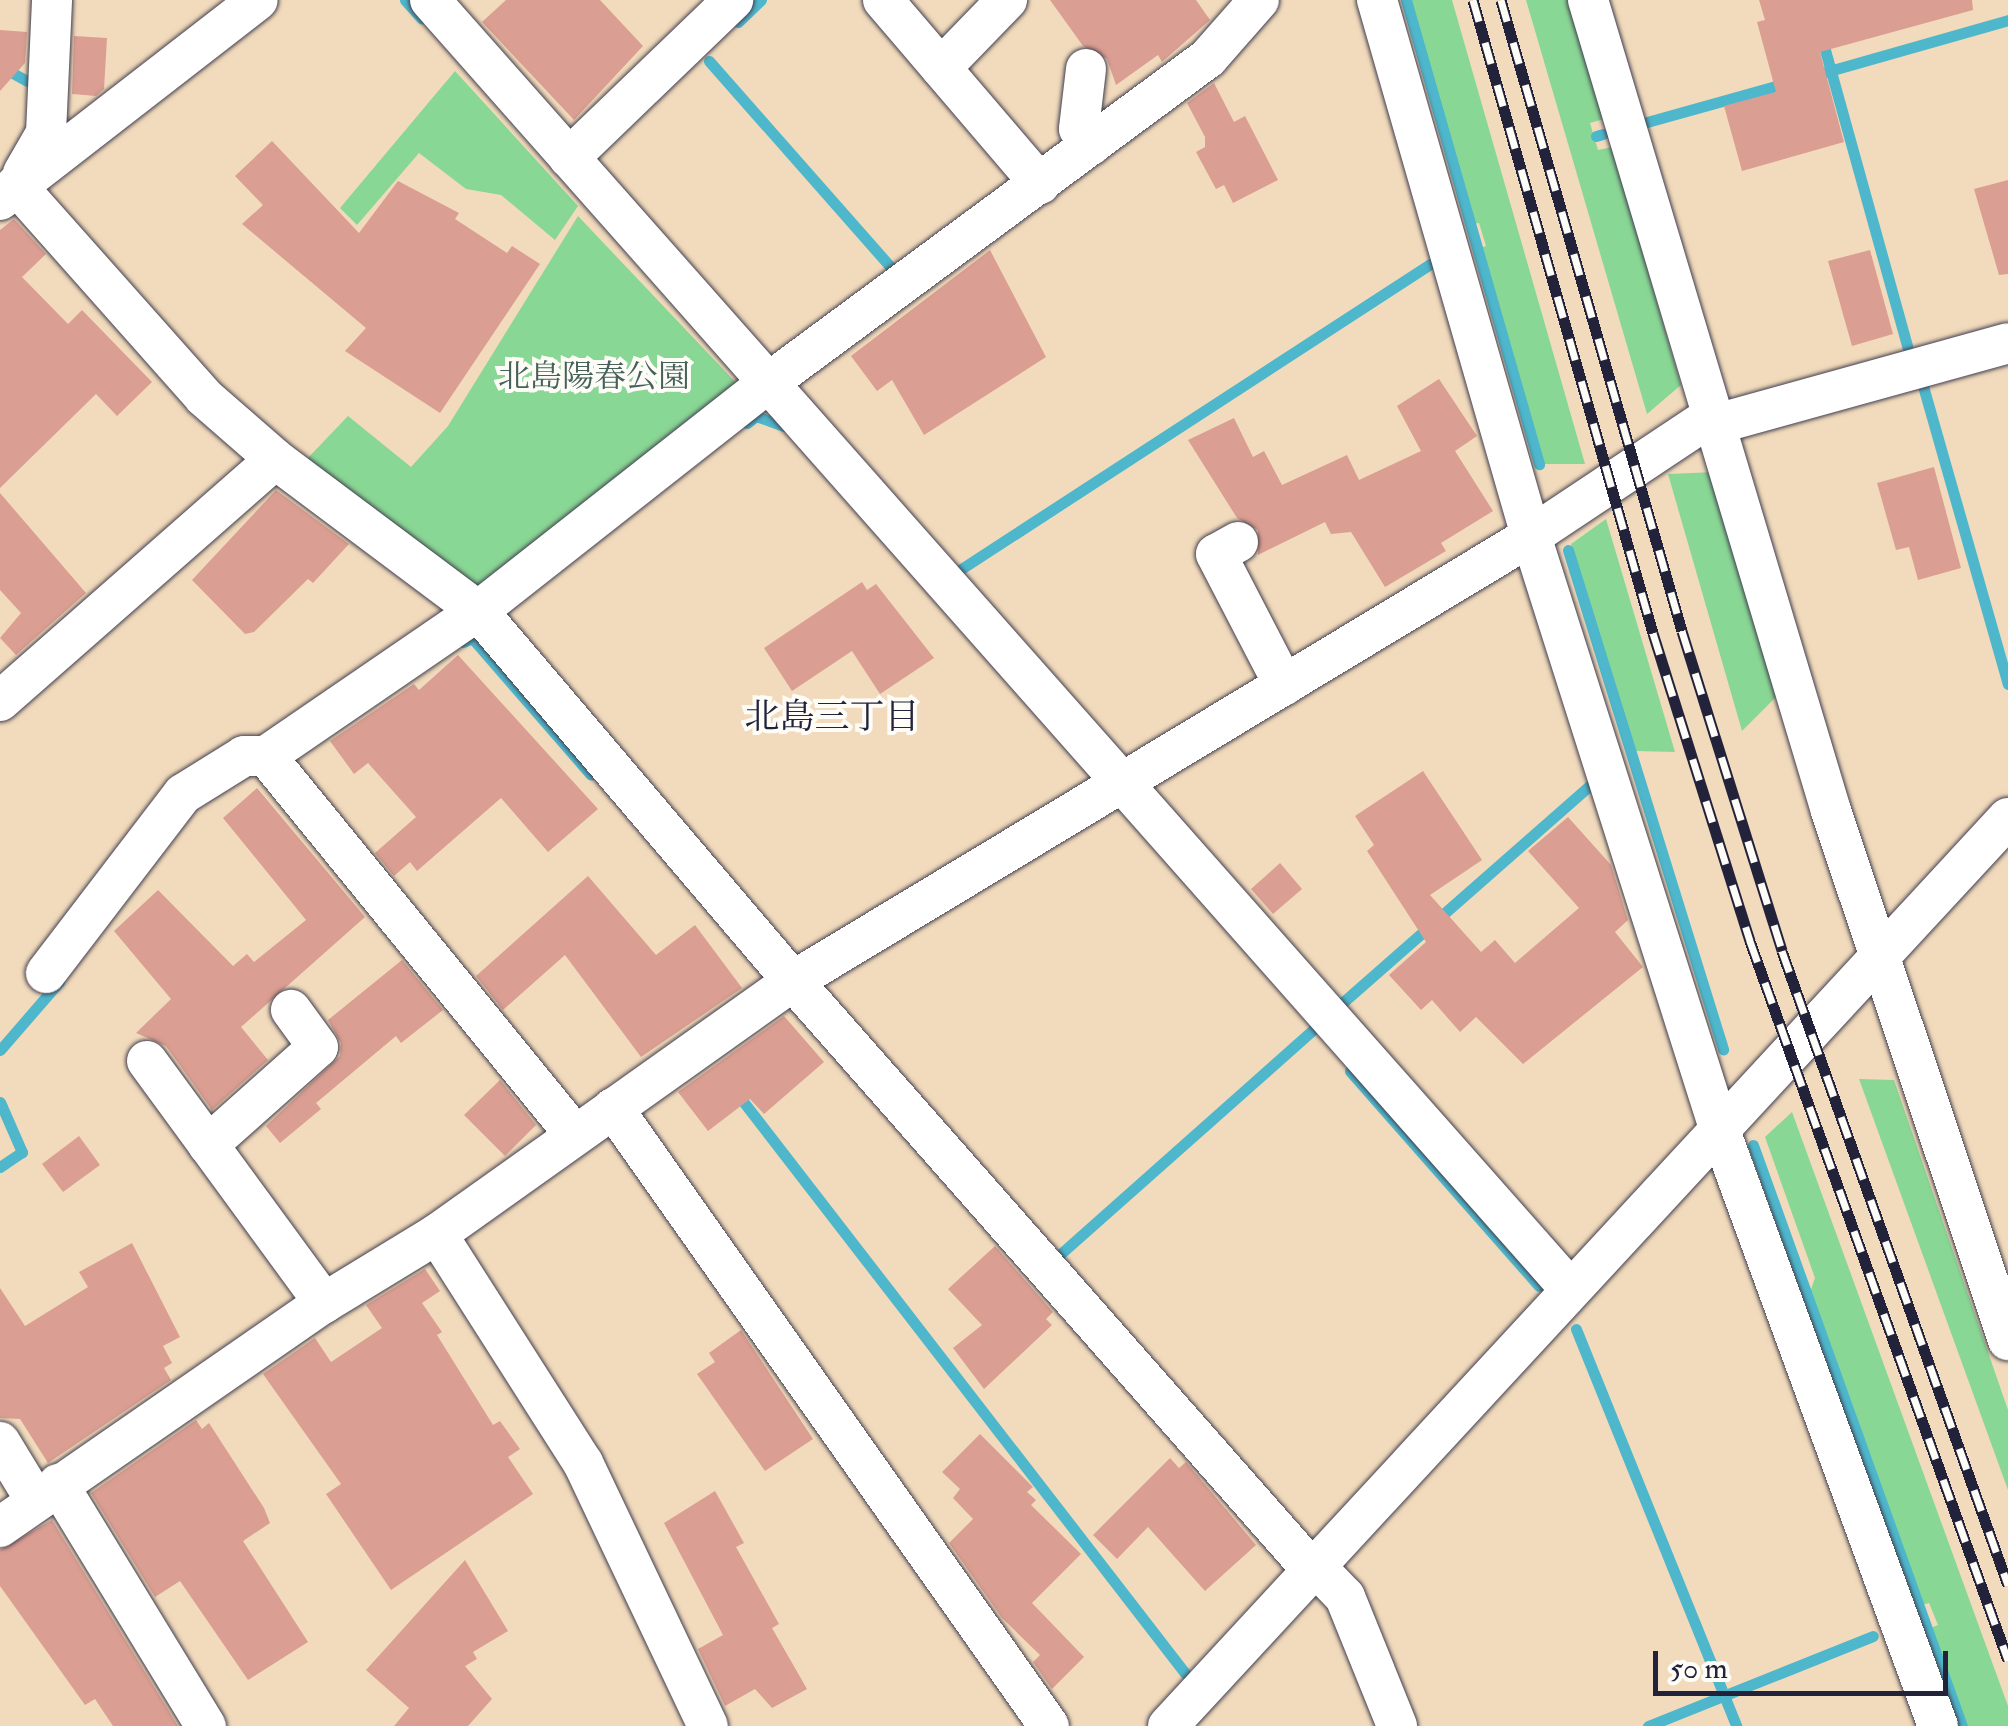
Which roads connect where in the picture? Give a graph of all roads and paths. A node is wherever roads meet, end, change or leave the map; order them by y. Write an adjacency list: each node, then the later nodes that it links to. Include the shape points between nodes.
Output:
1 (52, 0): 15 (street, via 46,134)
2 (258, 0): 15 (street)
3 (430, 0): 13 (street)
4 (733, 0): 13 (street)
5 (882, 0): 10 (street)
6 (1007, 0): 10 (street)
7 (1259, 0): 12 (street, via 1208,58)
8 (1376, 0): 20 (street)
9 (1588, 0): 18 (street)
10 (941, 68): 14 (street)
11 (1086, 69): 12 (street, via 1079,129)
12 (1090, 146): 14 (street)
13 (570, 158): 17 (street)
14 (1040, 184): 17 (street)
15 (8, 192): 19 (street, via 204,397)
16 (2008, 343): 18 (street)
17 (768, 384): 22 (street); 26 (street)
18 (1712, 421): 20 (street); 28 (street)
19 (275, 459): 22 (street); 23 (street)
20 (1531, 536): 24 (street); 34 (street)
21 (1238, 542): 24 (street, via 1216,554)
22 (478, 611): 25 (street); 30 (street)
23 (7, 684)
24 (1284, 685): 26 (street)
25 (266, 756): 29 (street, via 244,756 183,794); 35 (street)
26 (1122, 783): 30 (street); 38 (street)
27 (2008, 818): 28 (street)
28 (1878, 958): 34 (street); 40 (street)
29 (46, 973)
30 (793, 981): 33 (street); 44 (street)
31 (291, 1010): 36 (street, via 318,1047)
32 (147, 1061): 36 (street)
33 (612, 1108): 35 (street); 47 (street)
34 (1719, 1128): 38 (street); 50 (street)
35 (575, 1136): 37 (street)
36 (208, 1145): 39 (street)
37 (436, 1234): 39 (street); 46 (street, via 584,1463)
38 (1570, 1290): 44 (street)
39 (324, 1303): 42 (street)
40 (2008, 1340)
41 (0, 1442): 42 (street)
42 (46, 1491): 43 (street); 45 (street)
43 (0, 1528)
44 (1313, 1568): 48 (street); 49 (street, via 1345,1597)
45 (206, 1726)
46 (708, 1726)
47 (1049, 1726)
48 (1168, 1726)
49 (1397, 1726)
50 (1938, 1726)

